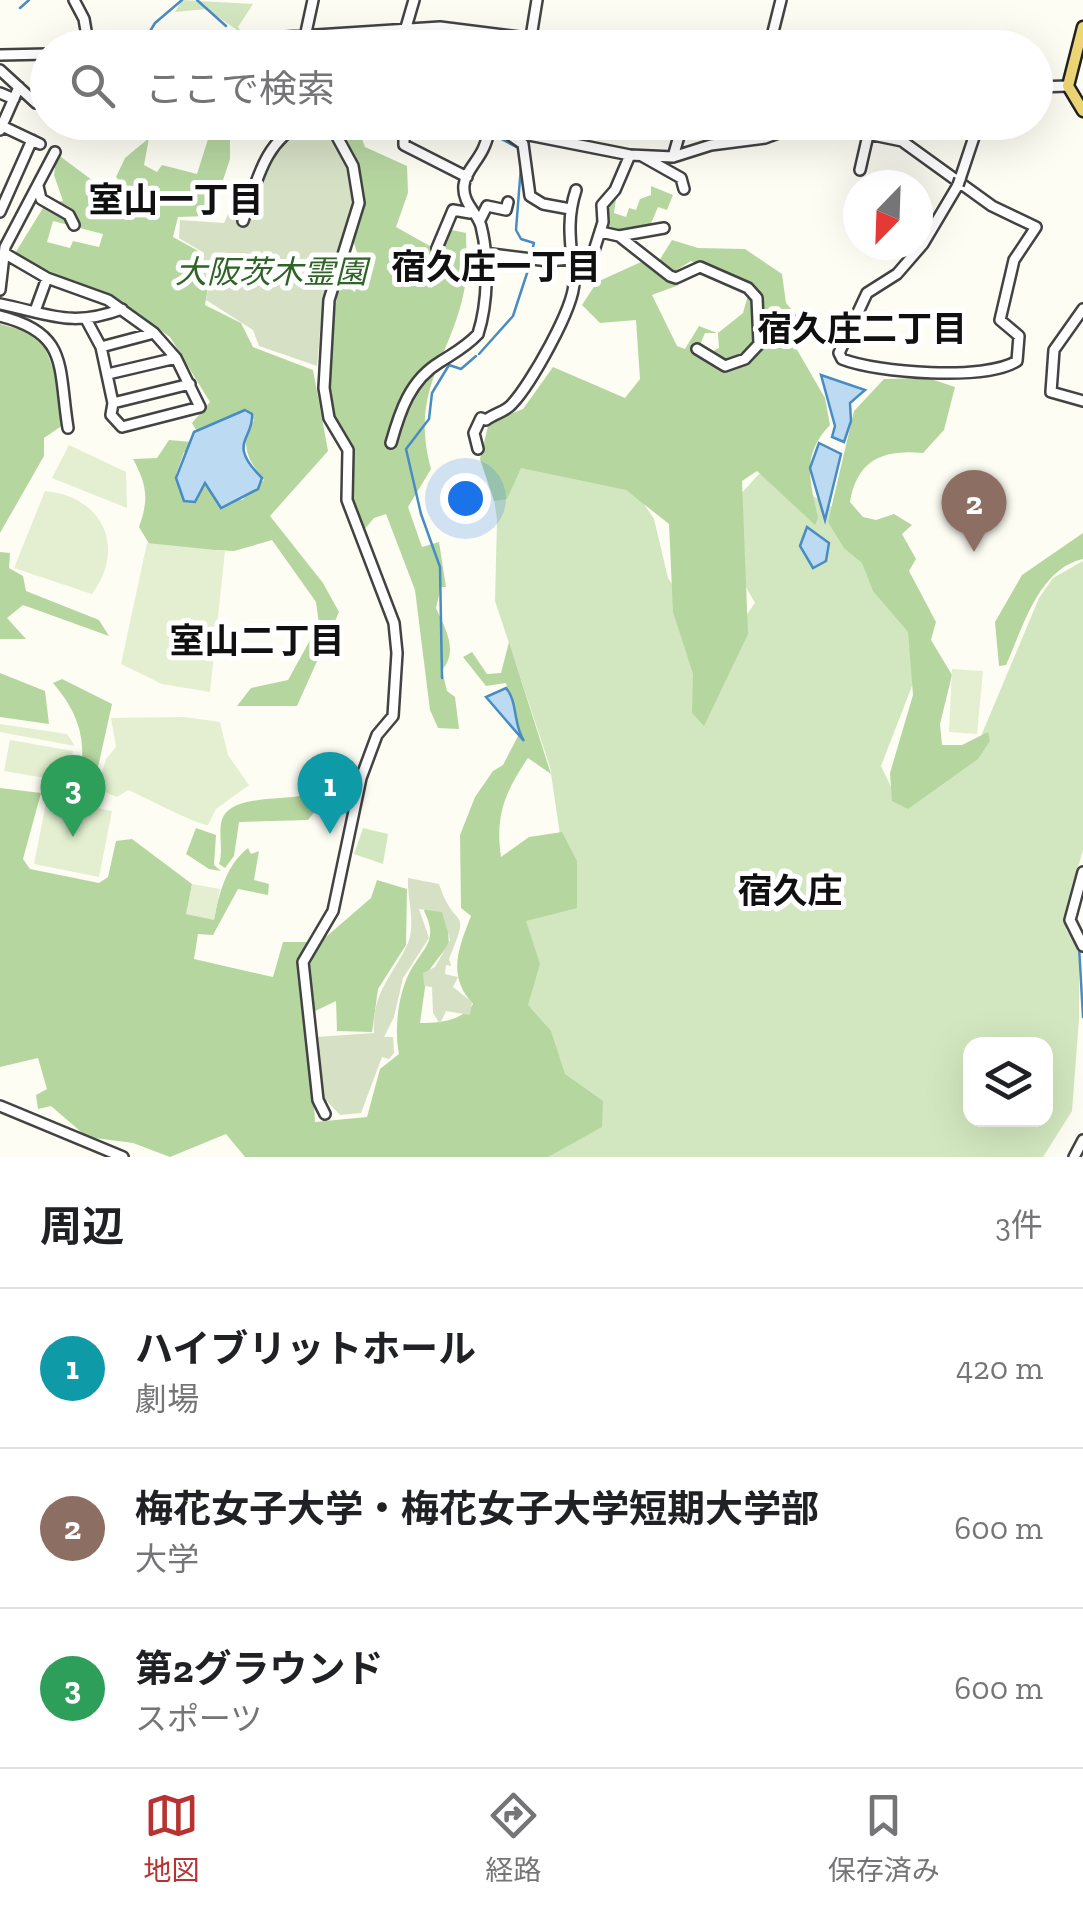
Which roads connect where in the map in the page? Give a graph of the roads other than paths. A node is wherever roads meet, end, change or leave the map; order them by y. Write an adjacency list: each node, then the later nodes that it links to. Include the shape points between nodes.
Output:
1 (74, 0): 8 (street)
2 (313, 0): 9 (street)
3 (414, 0): 7 (street)
4 (537, 0): 12 (street)
5 (781, 0): 13 (street)
6 (1083, 27): 18 (main road)
7 (406, 28): 10 (street); 11 (street)
8 (86, 30)
9 (307, 30)
10 (383, 30)
11 (491, 30)
12 (531, 30)
13 (773, 30)
14 (30, 54): 15 (street)
15 (0, 55)
16 (0, 70): 19 (street)
17 (1053, 86): 18 (street)
18 (1068, 86): 23 (main road)
19 (19, 88): 21 (street); 22 (street)
20 (0, 93): 22 (street)
21 (30, 98)
22 (14, 99): 24 (street)
23 (1083, 111)
24 (1, 127): 25 (street)
25 (30, 139)
26 (31, 140): 50 (street, via 36,142)
27 (277, 140): 55 (street)
28 (339, 140): 87 (street, via 353,166 359,203 329,300 324,388 329,418 348,450 347,500 394,623 394,716 376,735 362,778 334,912 303,962)
29 (404, 140): 42 (street)
30 (487, 140): 42 (street)
31 (517, 140): 52 (street, via 530,196)
32 (564, 140): 39 (street)
33 (678, 140): 40 (street)
34 (747, 140): 40 (street)
35 (866, 140): 41 (street)
36 (899, 140): 46 (street)
37 (972, 140): 43 (street)
38 (55, 152): 47 (street)
39 (634, 155): 40 (street); 48 (street, via 680,178); 59 (street, via 602,205)
40 (673, 156)
41 (860, 170)
42 (468, 176): 54 (street)
43 (959, 182)
44 (959, 182): 45 (street, via 923,244 867,293 842,358 864,368 952,374 1017,361 1020,336 1000,320 1014,260 1036,228)
45 (959, 182)
46 (959, 182)
47 (38, 183): 57 (street, via 41,200); 63 (street)
48 (684, 189)
49 (576, 190): 52 (street)
50 (4, 194): 53 (street)
51 (508, 202): 56 (street, via 506,210 487,206)
52 (570, 208): 64 (street)
53 (0, 212)
54 (470, 212): 56 (street); 61 (street, via 453,210)
55 (242, 220)
56 (480, 220): 62 (street)
57 (74, 225)
58 (664, 228): 60 (street)
59 (600, 232): 60 (street); 64 (street, via 592,257)
60 (619, 236): 75 (street, via 666,275 676,278 700,266 758,298 760,344 754,352 724,366)
61 (437, 248)
62 (484, 253): 64 (street); 82 (street, via 478,334 407,395)
63 (4, 254): 65 (street); 66 (street)
64 (570, 261): 83 (street, via 574,288 566,314 512,404 480,418 474,433)
65 (47, 278): 69 (street); 70 (street)
66 (0, 290)
67 (0, 304): 70 (street)
68 (1083, 309): 79 (street, via 1050,361 1052,392)
69 (122, 310): 72 (street); 73 (street)
70 (35, 311): 72 (street)
71 (0, 316): 81 (street, via 29,323 50,340)
72 (88, 321): 74 (street)
73 (154, 333): 74 (street); 76 (street)
74 (101, 347): 77 (street)
75 (697, 349)
76 (176, 358): 77 (street); 78 (street)
77 (108, 374): 80 (street)
78 (190, 384): 80 (street); 80 (street, via 198,411 125,428 112,418)
79 (1083, 401)
80 (113, 402)
81 (68, 428)
82 (390, 443)
83 (478, 449)
84 (1083, 872): 85 (street, via 1070,920)
85 (1083, 946)
86 (0, 1106): 89 (street)
87 (324, 1114)
88 (1083, 1140): 90 (street)
89 (124, 1157)
90 (1074, 1157)

